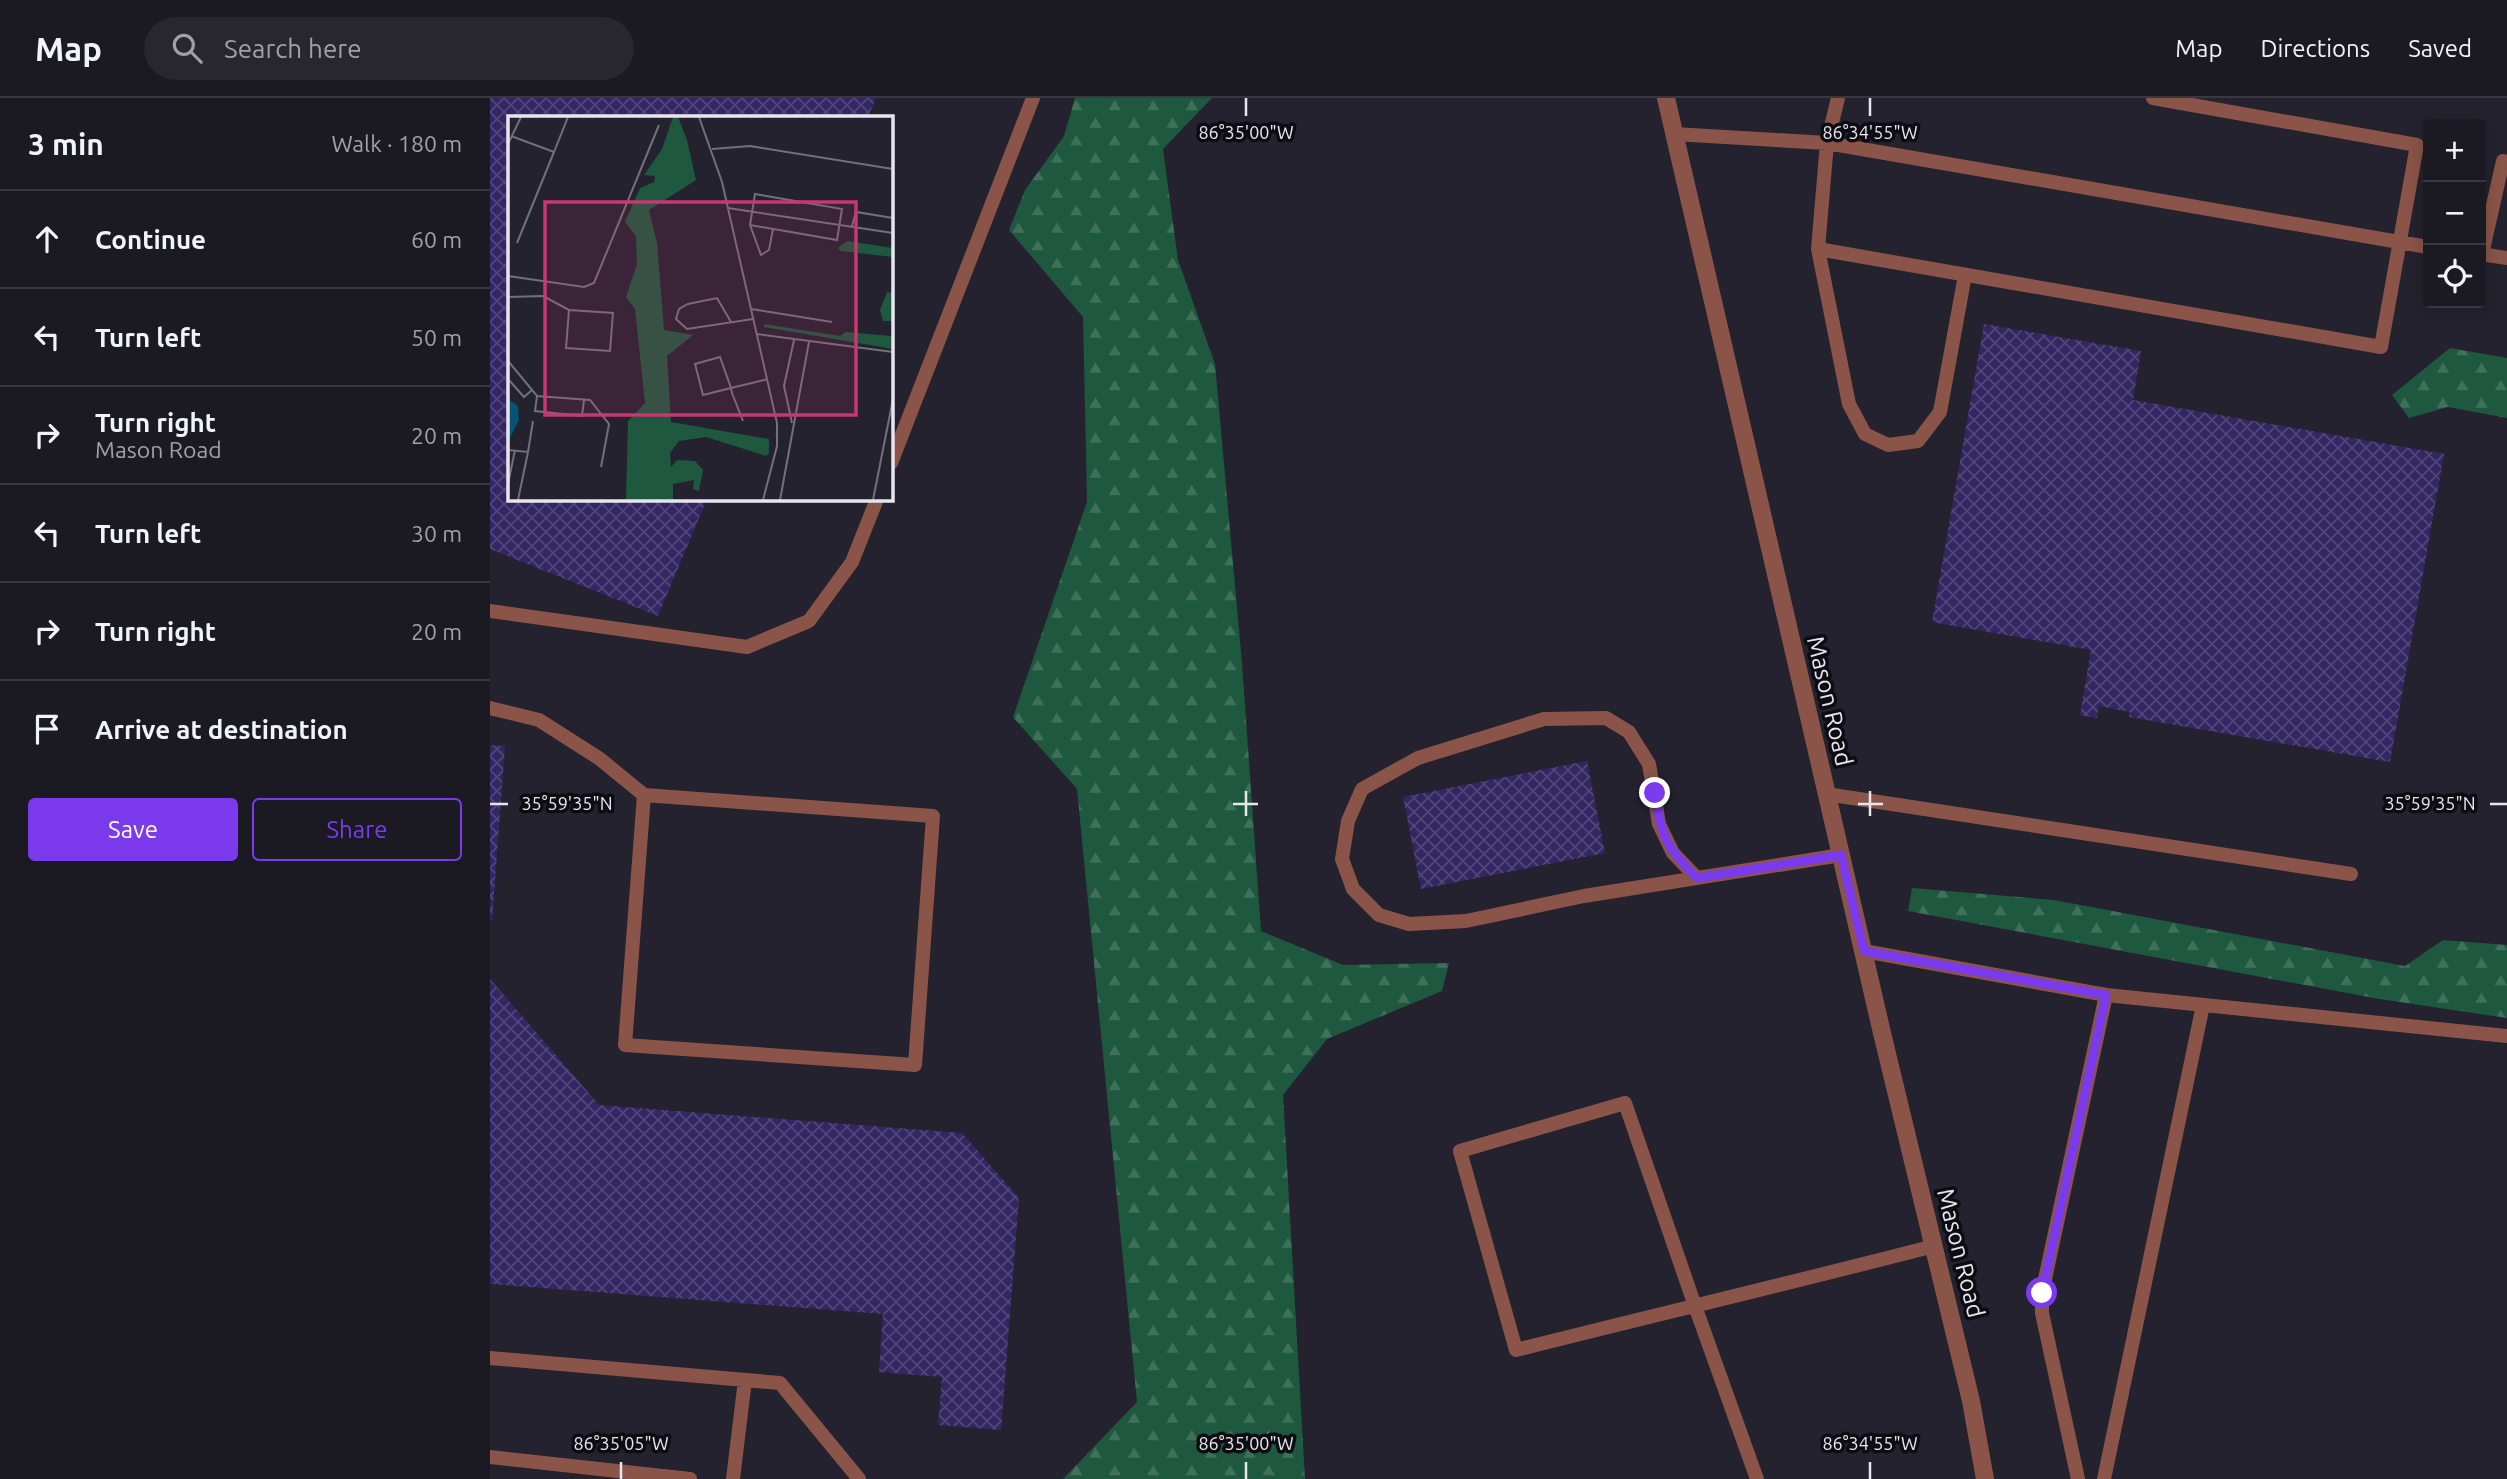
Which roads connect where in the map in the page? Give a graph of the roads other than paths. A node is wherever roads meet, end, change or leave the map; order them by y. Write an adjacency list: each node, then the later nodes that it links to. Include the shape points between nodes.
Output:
1 (1033, 98): 15 (lane)
2 (1666, 98): 5 (street, Mason Road)
3 (1838, 98): 6 (lane)
4 (2153, 98): 8 (lane, via 2417,145)
5 (1674, 134): 6 (lane); 19 (street, Mason Road)
6 (1827, 143): 8 (lane); 11 (lane)
7 (2507, 162): 9 (lane, via 2503,161)
8 (2400, 244): 10 (lane); 14 (lane, via 2381,347)
9 (2483, 245)
10 (2423, 246)
11 (1818, 249): 14 (lane); 14 (lane, via 1849,404 1865,434 1888,445 1918,441 1940,412)
12 (2486, 255): 13 (lane)
13 (2507, 258)
14 (1965, 275)
15 (892, 460)
16 (877, 500): 17 (lane, via 852,562 809,621 747,647)
17 (490, 611)
18 (490, 708): 20 (lane, via 540,720)
19 (1826, 794): 21 (street, Mason Road); 22 (lane)
20 (644, 795): 20 (lane, via 933,816 915,1065 625,1045)
21 (1841, 855): 23 (lane); 24 (street, Mason Road)
22 (2351, 874)
23 (1697, 878): 23 (lane, via 1466,921 1409,924 1379,915 1353,889 1342,859 1348,821 1362,789 1418,758 1544,719 1606,718 1629,732 1649,764 1659,824 1673,853)
24 (1864, 951): 25 (lane); 28 (street, Mason Road)
25 (2106, 995): 26 (lane); 38 (lane, via 2042,1293 2042,1313)
26 (2203, 1005): 27 (lane); 39 (lane)
27 (2507, 1036)
28 (1934, 1246): 29 (lane); 37 (street, Mason Road)
29 (1695, 1306): 29 (lane, via 1516,1350 1460,1151 1625,1104); 36 (lane)
30 (490, 1357): 31 (lane)
31 (746, 1380): 34 (lane); 35 (lane, via 780,1383)
32 (490, 1457): 33 (lane)
33 (690, 1479)
34 (733, 1479)
35 (859, 1479)
36 (1757, 1479)
37 (1985, 1479)
38 (2077, 1479)
39 (2104, 1479)

